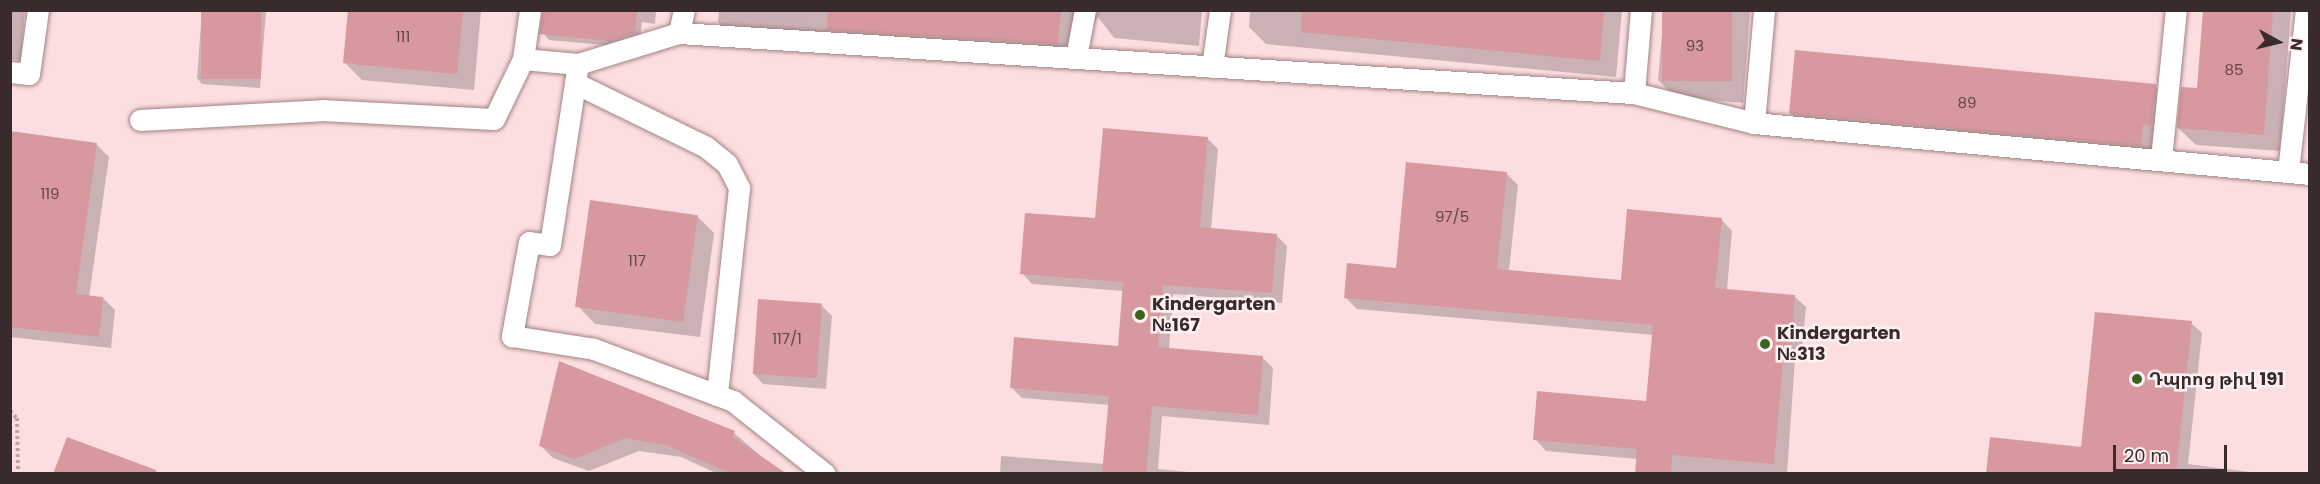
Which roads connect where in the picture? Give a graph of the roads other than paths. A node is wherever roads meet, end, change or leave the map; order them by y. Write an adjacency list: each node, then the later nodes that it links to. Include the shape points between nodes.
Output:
1 (38, 10): 15 (lane, via 29,74)
2 (530, 10): 13 (lane)
3 (684, 10): 10 (lane)
4 (1085, 10): 12 (lane)
5 (1220, 10): 14 (lane)
6 (1641, 10): 17 (lane)
7 (1764, 10): 19 (lane)
8 (2176, 10): 20 (lane)
9 (2306, 10): 11 (lane)
10 (679, 33): 12 (lane); 16 (lane)
11 (2307, 40): 21 (lane)
12 (1076, 57): 14 (lane)
13 (524, 59): 16 (lane); 18 (lane, via 495,119 322,110)
14 (1212, 67): 17 (lane)
15 (10, 72)
16 (577, 74): 23 (lane, via 706,147 727,164 739,188); 23 (lane, via 550,245 529,242 512,336 594,349)
17 (1634, 93): 19 (lane)
18 (140, 120)
19 (1754, 123): 20 (lane)
20 (2161, 159): 21 (lane)
21 (2288, 172): 22 (lane)
22 (2310, 174)
23 (717, 395): 24 (lane, via 733,401)
24 (825, 474)

